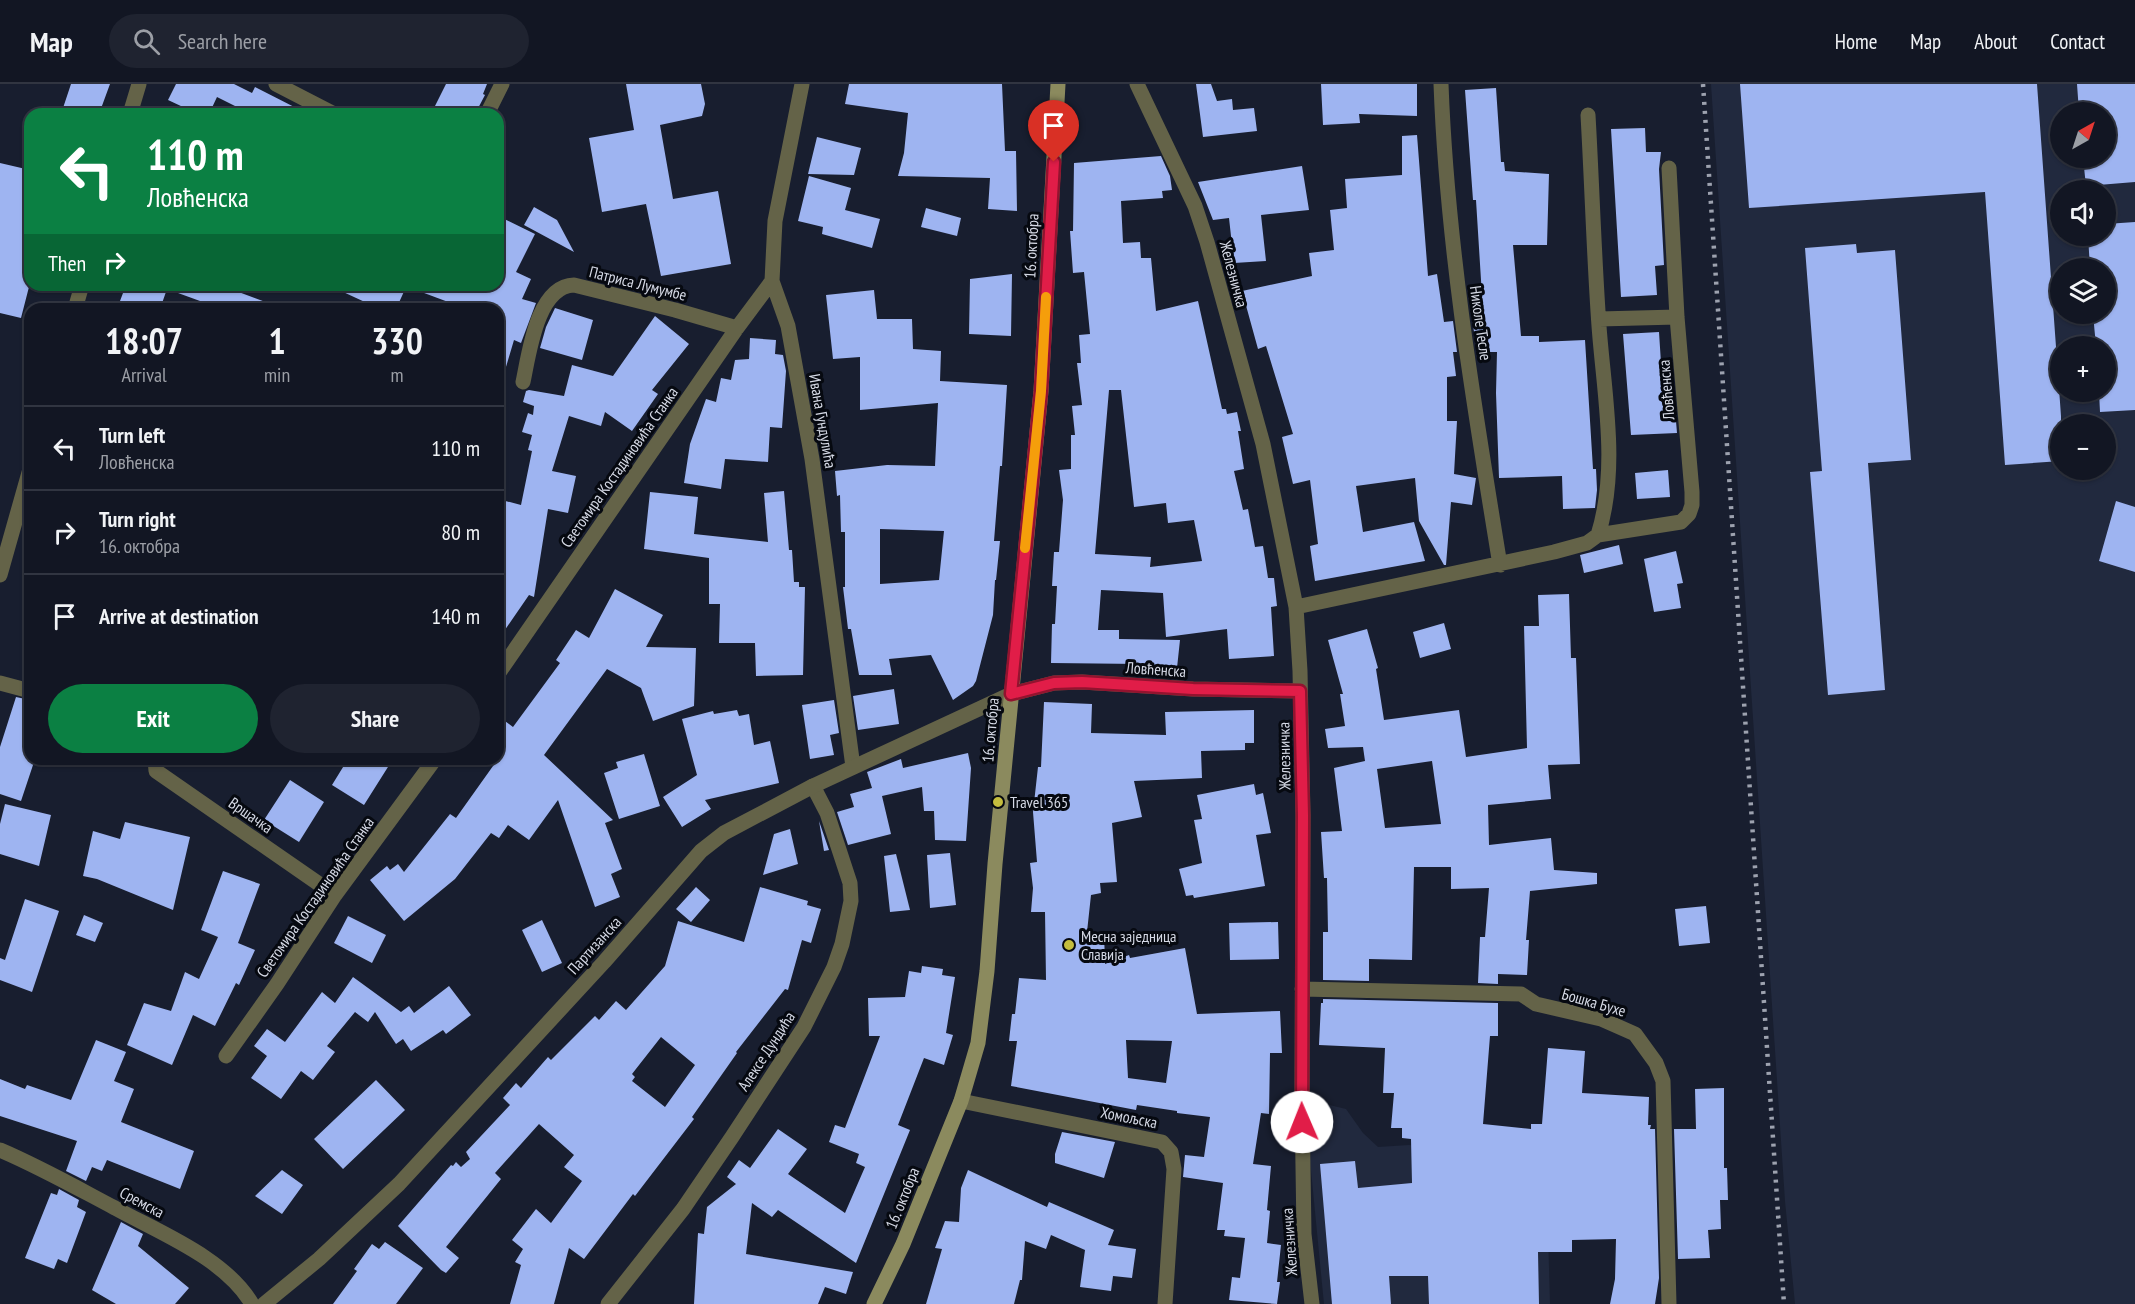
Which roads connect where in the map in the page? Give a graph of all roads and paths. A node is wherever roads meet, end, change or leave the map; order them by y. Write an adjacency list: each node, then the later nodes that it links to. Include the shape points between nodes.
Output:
1 (139, 84): 8 (street)
2 (276, 84): 9 (street)
3 (502, 84): 10 (street)
4 (802, 84): 13 (street, Ивана Гундулића, via 775,221)
5 (1058, 84): 27 (main road, 16. октобра, via 1041,391)
6 (1137, 84): 22 (street, Железничка, via 1195,206 1207,242 1263,444)
7 (1441, 84): 20 (street, Николе Тесле, via 1454,262)
8 (132, 108)
9 (322, 108)
10 (490, 108)
11 (1588, 115): 15 (street)
12 (1669, 168): 14 (street, Ловћенска)
13 (772, 282): 16 (street, Светомира Костадиновића Станка); 30 (street, Ивана Гундулића, via 788,326 812,459)
14 (1677, 317): 15 (street); 19 (street, Ловћенска, via 1690,460 1689,514 1681,522)
15 (1599, 319): 19 (street, via 1609,456 1607,500)
16 (737, 328): 17 (street, Патриса Лумумбе, via 567,285 552,294 543,309); 23 (street, Светомира Костадиновића Станка)
17 (523, 382)
18 (24, 490): 21 (street)
19 (1598, 536): 20 (street, Ловћенска, via 1587,543)
20 (1500, 565): 22 (street, Ловћенска)
21 (0, 575)
22 (1296, 607): 26 (street, Железничка)
23 (504, 665)
24 (0, 682): 25 (street)
25 (24, 689)
26 (1300, 691): 27 (street, Ловћенска, via 1082,682 1054,683); 33 (street, Железничка)
27 (1011, 694): 30 (street, Партизанска); 35 (main road, 16. октобра, via 987,971 978,1043)
28 (154, 765): 32 (street, Вршачка, via 156,771)
29 (431, 765): 32 (street, Светомира Костадиновића Станка)
30 (853, 767): 31 (street, Партизанска)
31 (813, 786): 38 (street, Партизанска, via 724,833 701,851 399,1184 320,1259); 39 (street, Алексе Дундића, via 827,813 850,883 842,944 834,967 804,1027 732,1137)
32 (335, 895): 34 (street, Светомира Костадиновића Станка)
33 (1302, 989): 42 (street, Железничка, via 1305,1234); 43 (street, Бошка Бухе, via 1521,994 1536,1004 1601,1019 1635,1034 1664,1081)
34 (226, 1056)
35 (961, 1101): 40 (main road, 16. октобра, via 903,1244); 41 (street, Хомољска, via 1162,1142 1171,1152 1174,1169)
36 (0, 1150): 37 (street, Сремска, via 187,1247 220,1268 243,1289)
37 (252, 1304)
38 (264, 1304)
39 (608, 1304)
40 (874, 1304)
41 (1165, 1304)
42 (1312, 1304)
43 (1669, 1304)

